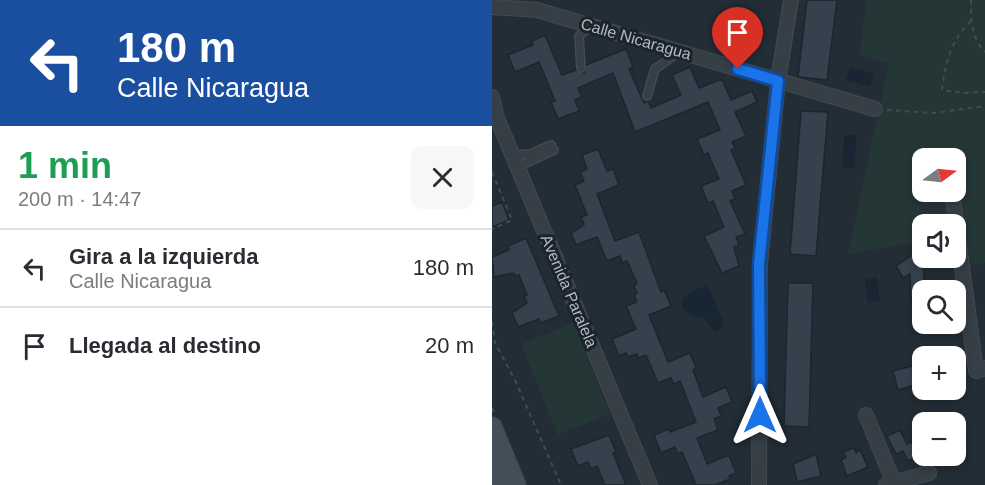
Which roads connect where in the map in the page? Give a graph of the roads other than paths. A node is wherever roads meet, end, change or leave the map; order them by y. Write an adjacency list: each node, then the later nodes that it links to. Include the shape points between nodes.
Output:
1 (790, 0): 7 (street)
2 (501, 5): 3 (street, Calle Nicaragua)
3 (537, 5): 4 (street, Calle Nicaragua)
4 (591, 26): 5 (street, Calle Nicaragua); 6 (lane, via 579,36)
5 (679, 52): 7 (street, Calle Nicaragua); 8 (lane, via 655,69)
6 (580, 68)
7 (778, 81): 10 (street, Calle Nicaragua); 23 (street, via 759,264)
8 (647, 96)
9 (492, 97): 12 (street, Avenida Paralela)
10 (875, 109)
11 (553, 148): 12 (lane)
12 (514, 160): 22 (street, Avenida Paralela)
13 (953, 202): 14 (street, via 975,371)
14 (985, 368)
15 (866, 415): 19 (street)
16 (492, 427): 21 (street)
17 (492, 465): 20 (street)
18 (929, 473): 19 (street)
19 (890, 484)
20 (500, 485)
21 (516, 485)
22 (650, 485)
23 (759, 485)

